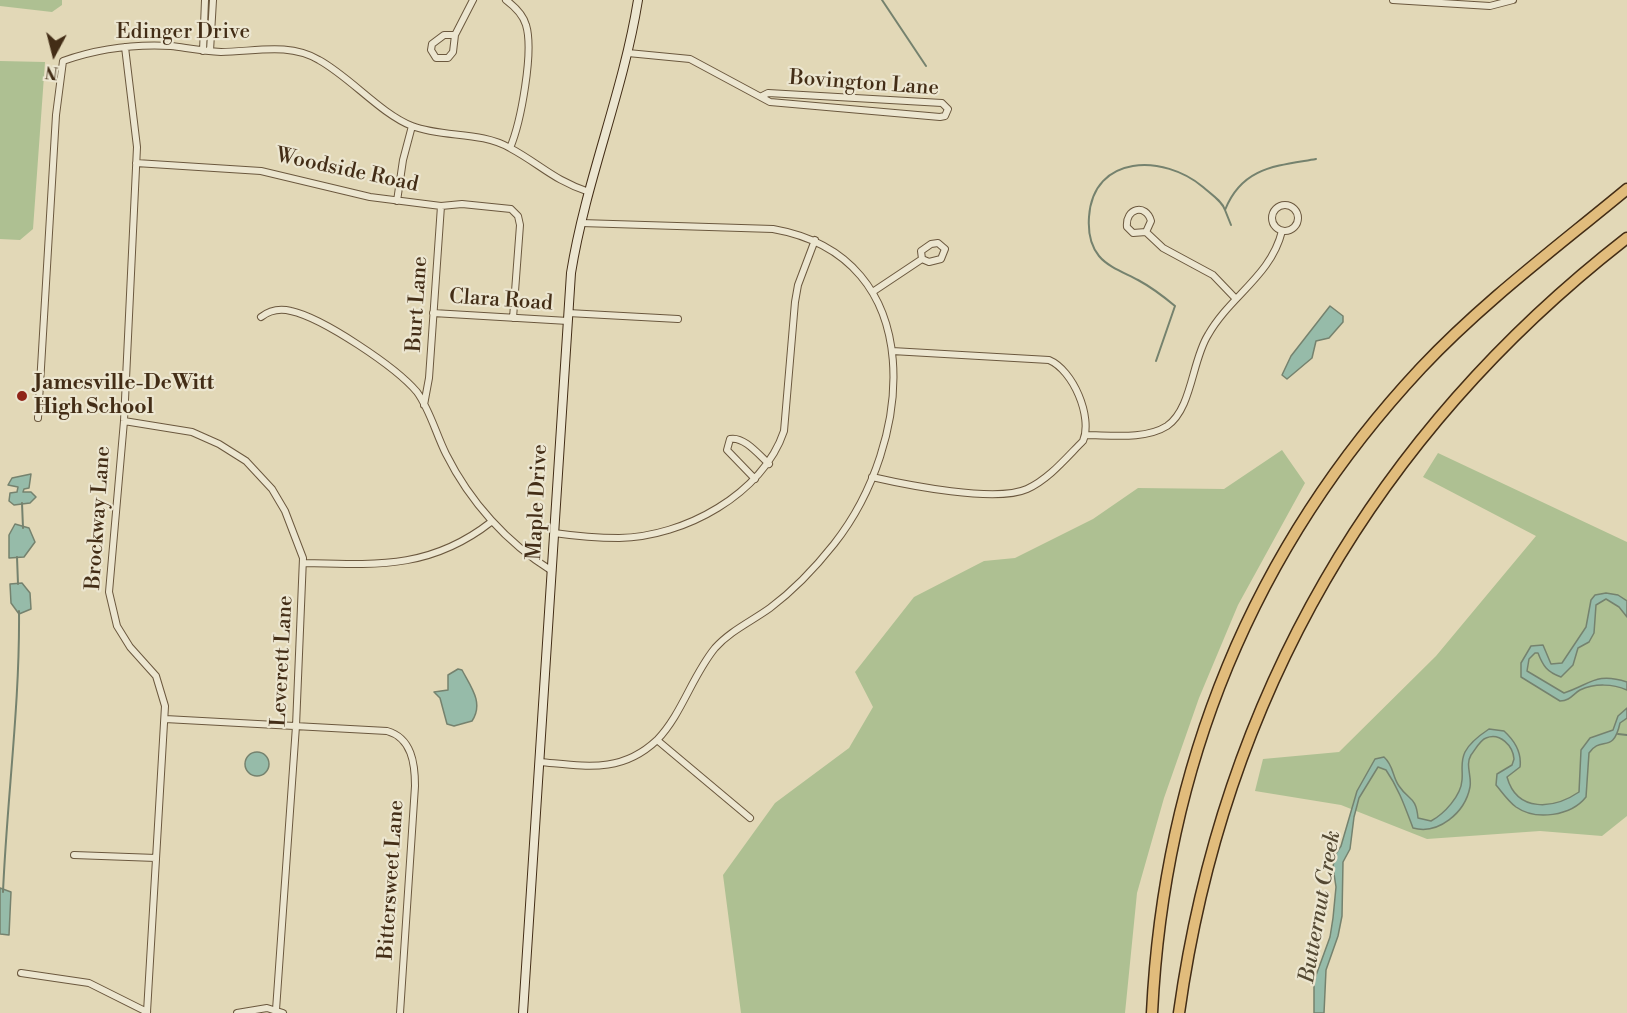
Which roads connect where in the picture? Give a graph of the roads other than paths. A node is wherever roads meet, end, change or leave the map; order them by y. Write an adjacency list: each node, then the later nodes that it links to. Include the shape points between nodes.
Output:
1 (205, 0): 11 (street)
2 (213, 0): 12 (street)
3 (473, 0): 9 (street)
4 (506, 0): 18 (street, via 521,15 528,39 522,111)
5 (638, 0): 13 (street, Maple Drive)
6 (1393, 0): 7 (street)
7 (1405, 0): 8 (street, via 1490,6)
8 (1514, 0)
9 (455, 35): 9 (street, via 435,40 431,50 436,58 448,58 453,52)
10 (125, 47): 11 (street, Edinger Drive); 19 (street, Brockway Lane, via 136,121); 39 (street, Edinger Drive, via 63,61 56,115)
11 (203, 51): 12 (street, Edinger Drive)
12 (210, 51): 17 (street, Edinger Drive, via 269,49 305,54 338,72)
13 (628, 53): 14 (street, Bovington Lane, via 690,59); 21 (street, Maple Drive)
14 (762, 96): 15 (street, Bovington Lane, via 768,93); 16 (street, Bovington Lane, via 770,102)
15 (822, 97): 16 (street); 16 (street, Bovington Lane, via 942,103 948,109 940,117)
16 (822, 106)
17 (412, 126): 18 (street, Edinger Drive, via 484,138); 22 (street)
18 (510, 148): 21 (street, Edinger Drive, via 558,180)
19 (136, 163): 22 (street, Woodside Road, via 279,174); 40 (street, Brockway Lane)
20 (1627, 189): 62 (highway, via 1473,318 1423,367 1339,467 1269,578 1206,719 1178,813 1158,926)
21 (589, 192): 24 (street, Maple Drive)
22 (397, 201): 23 (street, Woodside Road)
23 (441, 206): 32 (street, Burt Lane); 35 (street, Woodside Road, via 499,207 511,209 518,216)
24 (581, 222): 28 (street, via 735,226 784,231); 34 (street, Maple Drive)
25 (1281, 231): 25 (street, via 1273,224 1272,214 1279,206 1288,205 1297,212 1298,221 1293,229); 31 (street, via 1277,252)
26 (1146, 232): 26 (street, via 1151,225 1150,217 1144,211 1132,211 1127,226 1133,233); 31 (street, via 1163,248 1213,275)
27 (1627, 238): 63 (highway, via 1540,311 1470,381 1389,481 1340,554 1274,679 1231,786 1194,922)
28 (815, 240): 30 (street, via 849,262); 42 (street, via 796,293 784,431)
29 (922, 260): 30 (street)
30 (874, 291): 37 (street, via 886,320)
31 (1236, 299): 41 (street, via 1207,335 1183,407 1168,425 1154,432)
32 (433, 313): 35 (street, Clara Road); 38 (street, Burt Lane)
33 (261, 317): 38 (street, via 269,311 291,311 321,324 386,364 407,382)
34 (568, 317): 35 (street, Clara Road); 36 (street, Clara Road); 46 (street, Maple Drive)
35 (513, 318)
36 (678, 320)
37 (892, 351): 41 (street, via 1035,357 1059,364 1073,383 1086,422); 43 (street, via 887,433)
38 (424, 405): 45 (street, via 447,457)
39 (38, 418)
40 (124, 421): 47 (street, Leverett Lane, via 192,432 246,461 272,489 285,511); 49 (street, Brockway Lane, via 114,508 111,608 125,641 156,676 163,692)
41 (1085, 435): 43 (street, via 1040,482 1011,493 937,489)
42 (769, 464): 44 (street); 44 (street, via 743,441 730,439 727,450)
43 (872, 477): 51 (street, via 853,516 816,566 784,597 718,646)
44 (755, 479): 46 (street, via 716,507 668,530 620,538)
45 (491, 522): 47 (street, via 464,542 423,557 364,565); 48 (street)
46 (554, 533): 48 (street, Maple Drive)
47 (304, 563): 50 (street, Leverett Lane)
48 (552, 571): 52 (street, Maple Drive)
49 (165, 719): 50 (street); 55 (street, Brockway Lane)
50 (296, 726): 57 (street, Leverett Lane); 60 (street, Bittersweet Lane, via 387,731 398,735 410,750 415,786)
51 (657, 740): 52 (street, via 647,750 620,763); 53 (street)
52 (540, 762): 61 (street, Maple Drive)
53 (750, 819)
54 (74, 855): 55 (street)
55 (156, 858): 58 (street, Brockway Lane)
56 (21, 973): 58 (street, via 89,983)
57 (279, 1011): 59 (street, via 254,1008)
58 (147, 1012)
59 (237, 1013)
60 (400, 1013)
61 (523, 1013)
62 (1152, 1013)
63 (1179, 1013)

